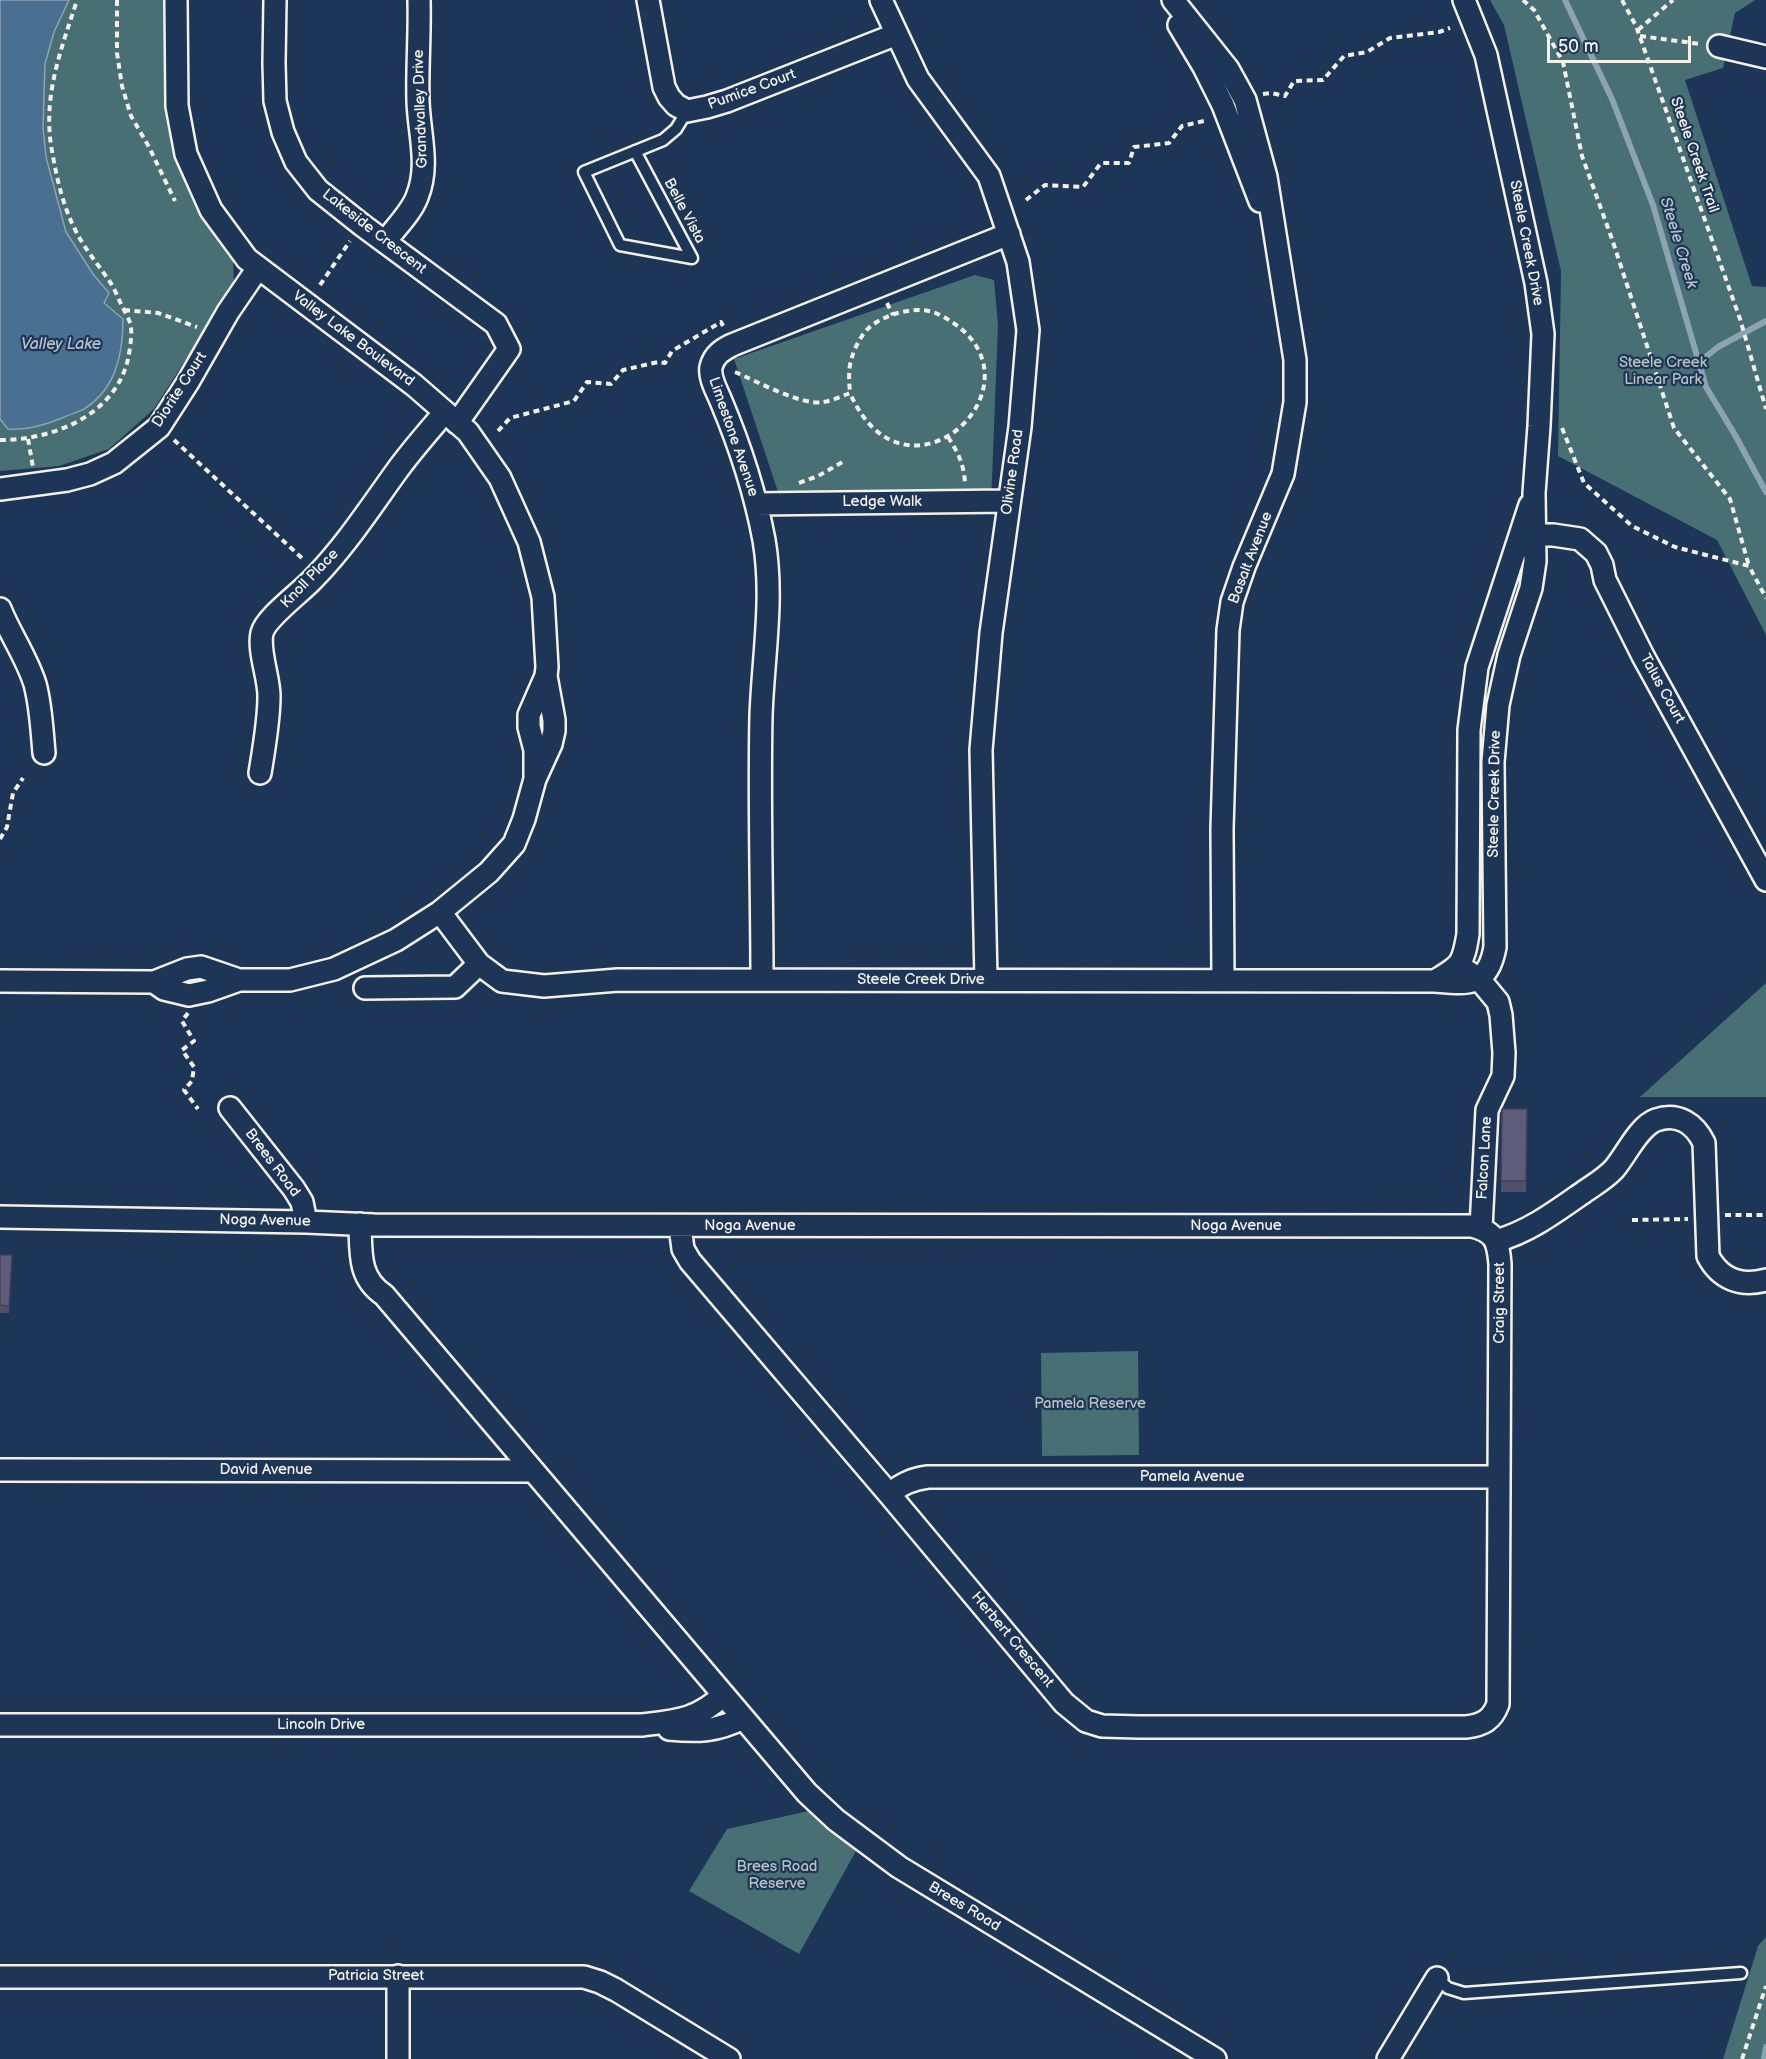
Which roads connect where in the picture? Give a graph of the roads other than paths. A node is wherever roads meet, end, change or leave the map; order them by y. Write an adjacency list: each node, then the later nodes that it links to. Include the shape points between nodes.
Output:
1 (177, 0): 17 (street, Valley Lake Boulevard, via 177,106 186,154 211,210 247,259)
2 (275, 0): 15 (street, Lakeside Crescent, via 275,101 296,162 318,190)
3 (419, 0): 15 (street, Grandvalley Drive, via 418,101 423,178 417,199)
4 (648, 0): 12 (street, Pumice Court, via 664,87 676,105)
5 (881, 0): 9 (street, Olivine Road)
6 (1163, 0): 16 (street, Basalt Avenue, via 1223,105)
7 (1173, 0): 16 (street, Basalt Avenue, via 1228,69 1245,100 1266,177)
8 (1464, 0): 20 (street, Steele Creek Drive, via 1486,55 1536,283 1543,334)
9 (897, 34): 12 (street, Pumice Court, via 727,101); 14 (street, Olivine Road, via 918,79 989,176)
10 (1719, 46): 11 (street)
11 (1766, 57)
12 (687, 111): 13 (lane, Belle Vista, via 676,129 663,140)
13 (635, 152): 13 (lane, Belle Vista, via 584,172 620,245 692,258)
14 (1009, 234): 21 (street, Olivine Road, via 1018,262 1028,330); 22 (street, Limestone Avenue, via 719,352 711,369 712,381 740,447)
15 (385, 242): 18 (street, Lakeside Crescent, via 496,324 509,349)
16 (1277, 249): 34 (street, Basalt Avenue, via 1295,360 1296,402 1283,474 1244,567 1232,602 1228,630 1222,829)
17 (258, 267): 18 (street, Valley Lake Boulevard, via 414,385); 19 (street, Diorite Court, via 159,427 114,463 90,474)
18 (451, 418): 26 (street, Knoll Place, via 410,453 330,562 264,626 261,635 269,697); 28 (street, Valley Lake Boulevard, via 468,432 500,478 529,542 543,597 546,676 554,731 514,844 489,872)
19 (0, 489)
20 (1534, 493): 23 (street, Steele Creek Drive); 30 (street, Steele Creek Drive, via 1477,667 1469,730 1468,934)
21 (1009, 501): 22 (street, Ledge Walk); 33 (street, Olivine Road, via 991,633 981,750)
22 (756, 504): 32 (street, Limestone Avenue, via 768,588 759,789)
23 (1535, 535): 27 (street, Talus Court, via 1580,539 1596,553 1605,580 1643,656); 31 (street, Steele Creek Drive, via 1531,588 1498,705 1493,762 1495,947 1492,961)
24 (0, 609): 25 (street, via 36,686)
25 (45, 753)
26 (260, 773)
27 (1766, 880)
28 (440, 912): 29 (street, Steele Creek Drive); 35 (street, Valley Lake Boulevard, via 396,940 334,969 290,980 239,980 189,995 164,989 154,982)
29 (478, 964): 32 (street, Steele Creek Drive, via 502,981 544,987 618,980); 37 (street, via 455,987)
30 (1458, 967): 31 (street, Falcon Lane); 36 (street)
31 (1479, 979): 36 (street, Steele Creek Drive, via 1466,984); 43 (street, Falcon Lane, via 1498,1002 1504,1053 1503,1076 1487,1110 1485,1128)
32 (762, 980): 33 (street, Steele Creek Drive)
33 (986, 980): 34 (street, Steele Creek Drive)
34 (1223, 980): 36 (street, Steele Creek Drive)
35 (0, 981)
36 (1435, 981)
37 (365, 988)
38 (230, 1108): 40 (street, Brees Road, via 294,1189 302,1202)
39 (0, 1217): 40 (street, Noga Avenue)
40 (306, 1222): 41 (street, Noga Avenue)
41 (367, 1225): 42 (street, Noga Avenue); 46 (street, via 361,1256 375,1289)
42 (680, 1226): 43 (street, Noga Avenue, via 1472,1226); 48 (street, Herbert Crescent, via 683,1249 690,1261)
43 (1488, 1234): 44 (street, Craig Street, via 1515,1235 1552,1214 1614,1169 1646,1126 1657,1120 1674,1119 1690,1123 1704,1143 1708,1256 1714,1268 1726,1277 1743,1281); 47 (street, Craig Street, via 1499,1246 1500,1264)
44 (1766, 1280)
45 (0, 1470): 46 (street, David Avenue)
46 (533, 1471): 49 (street)
47 (1500, 1477): 48 (street, Pamela Avenue, via 928,1477 902,1484); 50 (street, Craig Street)
48 (890, 1494): 50 (street, Herbert Crescent, via 1064,1703 1094,1724 1466,1727 1488,1721)
49 (723, 1695): 51 (street); 53 (street, Lincoln Drive, via 694,1716)
50 (1498, 1704)
51 (743, 1718): 53 (street, Lincoln Drive, via 703,1731); 60 (street, Brees Road, via 820,1806 881,1856)
52 (0, 1725): 53 (street, Lincoln Drive)
53 (642, 1725)
54 (1742, 1972): 57 (lane, via 1464,1994)
55 (398, 1976): 56 (street, Patricia Street); 58 (street); 59 (street, Patricia Street, via 584,1977 616,1990)
56 (0, 1977)
57 (1437, 1978): 61 (street)
58 (398, 2059)
59 (729, 2059)
60 (1215, 2059)
61 (1388, 2059)

